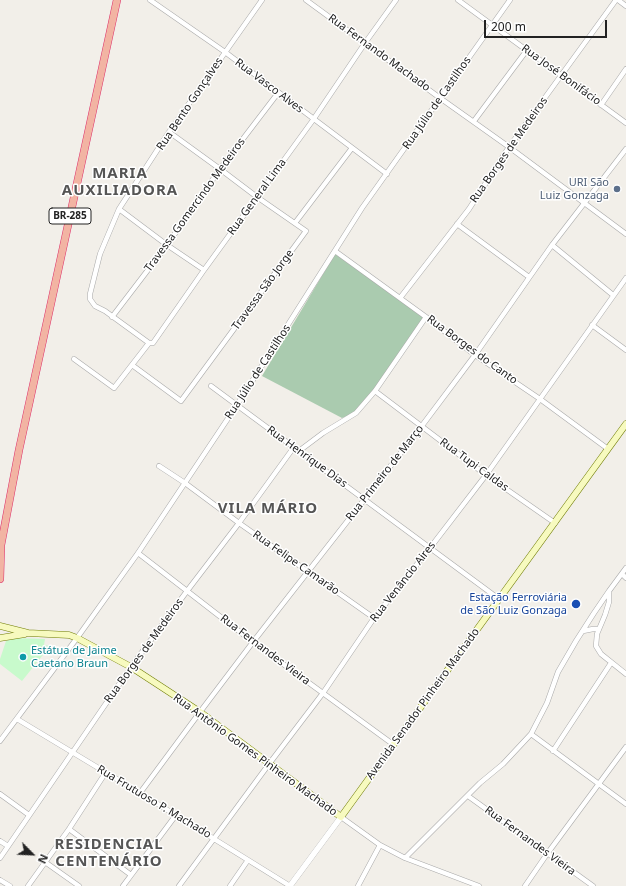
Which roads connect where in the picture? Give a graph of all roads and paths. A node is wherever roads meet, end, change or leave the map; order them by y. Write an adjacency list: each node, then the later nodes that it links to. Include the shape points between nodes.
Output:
1 (116, 0): 65 (highway, BR-285)
2 (150, 0): 13 (street, Rua Vasco Alves)
3 (262, 0): 13 (street, Rua Bento Gonçalves)
4 (306, 0): 11 (street, Rua Fernando Machado)
5 (396, 0): 11 (street, Rua General Lima)
6 (458, 0): 10 (street, Rua José Bonifácio)
7 (510, 0): 10 (street, Rua Júlio de Castilhos)
8 (617, 0): 9 (street); 15 (street, Rua Borges de Medeiros)
9 (626, 6)
10 (492, 25): 12 (street, Rua José Bonifácio); 17 (street, Rua Júlio de Castilhos)
11 (365, 43): 17 (street, Rua Fernando Machado); 19 (street, Rua General Lima)
12 (527, 50): 15 (street, Rua José Bonifácio); 20 (street)
13 (225, 52): 16 (street, Rua Vasco Alves); 22 (street, Rua Bento Gonçalves)
14 (626, 69): 18 (street)
15 (562, 75): 18 (street, Rua José Bonifácio); 23 (street, Rua Borges de Medeiros)
16 (278, 93): 19 (street, Rua Vasco Alves); 26 (street, Travessa Gomercindo Medeiros)
17 (440, 98): 20 (street, Rua Fernando Machado); 27 (street, Rua Júlio de Castilhos)
18 (601, 105): 21 (street, Rua José Bonifácio)
19 (313, 120): 24 (street, Rua Vasco Alves); 28 (street, Rua General Lima)
20 (474, 121): 23 (street, Rua Fernando Machado)
21 (626, 123)
22 (169, 132): 26 (street); 30 (street, Rua Bento Gonçalves)
23 (509, 147): 29 (street, Rua Fernando Machado); 32 (street, Rua Borges de Medeiros)
24 (352, 148): 27 (street, Rua Vasco Alves); 31 (street)
25 (626, 149): 29 (street, Rua Primeiro de Março)
26 (220, 169): 28 (street); 34 (street, Travessa Gomercindo Medeiros)
27 (387, 174): 36 (street, Rua Júlio de Castilhos)
28 (257, 197): 31 (street); 37 (street, Rua General Lima)
29 (584, 203): 33 (street, Rua Fernando Machado); 35 (street, Rua Primeiro de Março)
30 (119, 209): 34 (street); 42 (street, Rua Bento Gonçalves, via 100,254 90,294 95,306)
31 (295, 223): 49 (street, Travessa São Jorge, via 306,231 181,401)
32 (457, 224): 38 (street); 41 (street, Rua Borges de Medeiros)
33 (626, 234)
34 (167, 245): 37 (street); 42 (street, Travessa Gomercindo Medeiros)
35 (552, 245): 38 (street, Rua Primeiro de Março); 40 (street)
36 (335, 251): 41 (street, Rua Borges do Canto); 53 (street, Rua Júlio de Castilhos)
37 (204, 270): 45 (street, Rua General Lima, via 153,343)
38 (529, 277): 47 (street, Rua Primeiro de Março)
39 (626, 278): 40 (street, Rua Venâncio Aires)
40 (613, 295): 44 (street, Rua Venâncio Aires)
41 (400, 298): 43 (street, Rua Borges do Canto)
42 (112, 317): 45 (street)
43 (426, 317): 47 (street, Rua Borges do Canto); 51 (street)
44 (592, 325): 46 (street); 52 (street, Rua Venâncio Aires)
45 (149, 343): 49 (street, Rua General Lima)
46 (626, 350)
47 (475, 354): 52 (street, Rua Borges do Canto); 55 (street, Rua Primeiro de Março)
48 (74, 359): 49 (street, Rua General Lima, via 114,388)
49 (132, 365)
50 (211, 386): 53 (street, Rua Henrique Dias)
51 (375, 392): 55 (street, Rua Tupi Caldas); 58 (street, via 356,413)
52 (540, 399): 57 (street, Rua Borges do Canto); 60 (street, Rua Venâncio Aires)
53 (238, 405): 56 (street, Rua Henrique Dias); 61 (street, Rua Júlio de Castilhos)
54 (626, 424): 57 (main road, Avenida Senador Pinheiro Machado)
55 (421, 427): 60 (street, Rua Tupi Caldas); 62 (street, Rua Primeiro de Março)
56 (294, 447): 58 (street, Rua Henrique Dias); 63 (street, Rua Borges de Medeiros)
57 (608, 449): 64 (main road, Avenida Senador Pinheiro Machado)
58 (299, 451): 62 (street, Rua Henrique Dias)
59 (159, 466): 61 (street, Rua Felipe Camarão)
60 (486, 475): 64 (street, Rua Tupi Caldas); 66 (street, Rua Venâncio Aires)
61 (184, 483): 63 (street, Rua Felipe Camarão); 67 (street, Rua Júlio de Castilhos)
62 (364, 499): 66 (street, Rua Henrique Dias); 69 (street, Rua Primeiro de Março)
63 (239, 523): 69 (street, Rua Felipe Camarão); 73 (street, Rua Borges de Medeiros)
64 (555, 523): 75 (main road, Avenida Senador Pinheiro Machado)
65 (0, 546): 72 (highway, BR-285)
66 (430, 548): 75 (street, Rua Henrique Dias); 76 (street, Rua Venâncio Aires)
67 (138, 553): 73 (street, Rua Fernandes Vieira); 82 (street, Rua Júlio de Castilhos)
68 (626, 568): 70 (street)
69 (308, 571): 76 (street, Rua Felipe Camarão); 83 (street, Rua Primeiro de Março)
70 (622, 574): 71 (street); 74 (street)
71 (626, 578)
72 (0, 579)
73 (187, 591): 83 (street, Rua Fernandes Vieira); 85 (street, Rua Borges de Medeiros)
74 (609, 591): 78 (street, via 606,615); 79 (street)
75 (499, 599): 92 (main road, Avenida Senador Pinheiro Machado)
76 (374, 618): 87 (street, Rua Venâncio Aires)
77 (0, 626): 80 (main road, Rua Antônio Gomes Pinheiro Machado)
78 (599, 629): 79 (street); 84 (street, via 596,646)
79 (583, 631): 90 (street, via 558,672 547,703)
80 (28, 633): 81 (main road, Rua Antônio Gomes Pinheiro Machado); 82 (main road, Rua Antônio Gomes Pinheiro Machado, via 69,635)
81 (0, 638)
82 (77, 638): 85 (main road, Rua Antônio Gomes Pinheiro Machado); 89 (street, Rua Júlio de Castilhos)
83 (253, 642): 87 (street, Rua Fernandes Vieira); 88 (street, Rua Primeiro de Março)
84 (611, 663): 86 (street); 94 (street)
85 (131, 667): 88 (main road, Rua Antônio Gomes Pinheiro Machado); 95 (street, Rua Borges de Medeiros)
86 (626, 674)
87 (323, 693): 92 (street, Rua Fernandes Vieira); 96 (street, Rua Venâncio Aires)
88 (200, 712): 96 (main road, Rua Antônio Gomes Pinheiro Machado); 99 (street, Rua Primeiro de Março)
89 (17, 719): 91 (street, Rua Júlio de Castilhos); 95 (street, Rua Frutuoso P. Machado)
90 (531, 734): 94 (street); 101 (street, via 504,764)
91 (0, 741)
92 (394, 745): 105 (main road, Avenida Senador Pinheiro Machado)
93 (626, 747): 98 (street)
94 (553, 751): 98 (street)
95 (73, 753): 97 (street, Rua Frutuoso P. Machado); 103 (street, Rua Borges de Medeiros)
96 (269, 764): 105 (main road, Rua Antônio Gomes Pinheiro Machado); 107 (street, Rua Venâncio Aires)
97 (106, 772): 99 (street, Rua Frutuoso P. Machado); 106 (street)
98 (599, 784): 102 (street); 111 (street)
99 (140, 793): 104 (street, Rua Frutuoso P. Machado)
100 (0, 794): 103 (street)
101 (468, 796): 111 (street, Rua Fernandes Vieira); 113 (street)
102 (626, 804)
103 (29, 815): 110 (street, Rua Borges de Medeiros)
104 (176, 815): 107 (street, Rua Frutuoso P. Machado); 116 (street)
105 (341, 817): 109 (street, Rua Antônio Gomes Pinheiro Machado); 124 (street, Avenida Senador Pinheiro Machado)
106 (69, 829): 115 (street); 116 (street)
107 (214, 838): 114 (street, Rua Frutuoso P. Machado); 122 (street, Rua Venâncio Aires)
108 (0, 841): 110 (street)
109 (380, 845): 113 (street, Rua Antônio Gomes Pinheiro Machado); 125 (street)
110 (8, 846): 112 (street, Rua Borges de Medeiros)
111 (547, 854): 127 (street); 128 (street, Rua Fernandes Vieira)
112 (0, 858)
113 (405, 858): 126 (street, Rua Antônio Gomes Pinheiro Machado)
114 (248, 860): 123 (street); 124 (street, Rua Frutuoso P. Machado)
115 (45, 862): 119 (street); 120 (street)
116 (131, 875): 121 (street)
117 (0, 880): 118 (street)
118 (10, 886)
119 (28, 886)
120 (79, 886)
121 (123, 886)
122 (179, 886)
123 (230, 886)
124 (290, 886)
125 (358, 886)
126 (479, 886)
127 (526, 886)
128 (592, 886)

